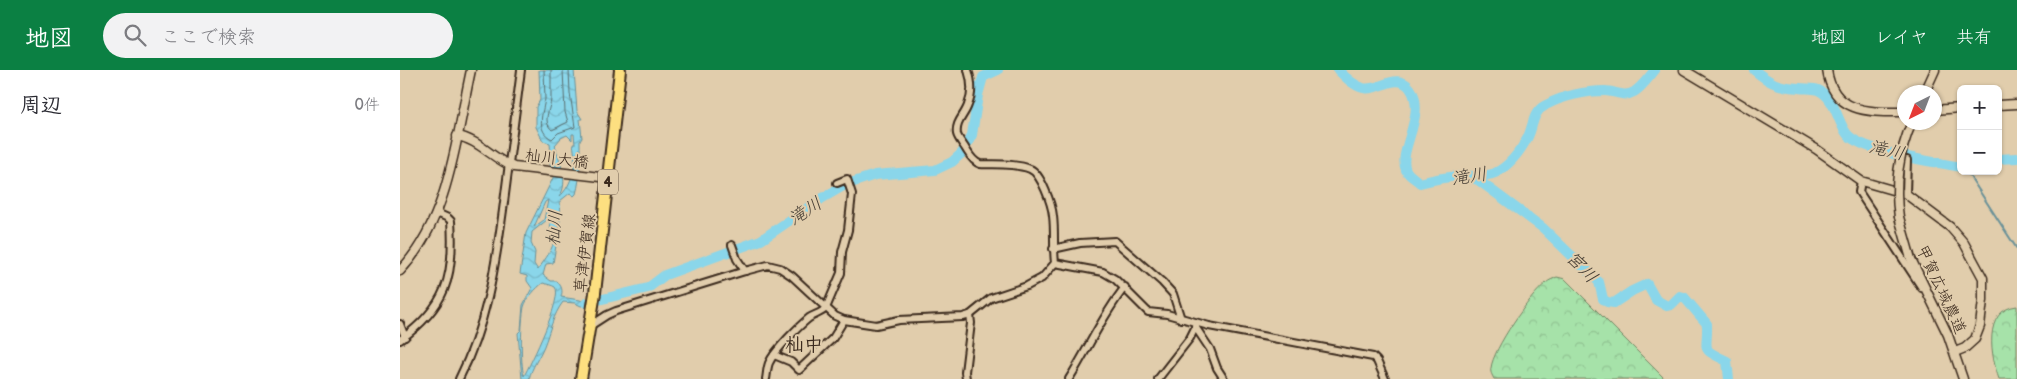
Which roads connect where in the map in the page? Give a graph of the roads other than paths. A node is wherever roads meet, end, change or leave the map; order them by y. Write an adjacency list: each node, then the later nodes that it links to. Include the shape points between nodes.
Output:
1 (471, 70): 15 (street)
2 (521, 70): 17 (street)
3 (620, 70): 18 (main road, 草津伊賀線 / 4)
4 (968, 70): 24 (street, via 972,88 956,132 976,163 1022,166 1032,169 1039,177 1054,216)
5 (1684, 70): 19 (street)
6 (1827, 70): 13 (street, via 1834,91 1850,105 1865,111)
7 (1935, 70): 8 (street)
8 (1928, 85)
9 (2017, 104): 10 (street)
10 (2002, 105)
11 (1957, 108): 12 (street)
12 (1942, 109)
13 (1897, 112)
14 (1908, 130): 29 (street, 甲賀広域農道, bridge, via 1899,166 1899,217 1911,259)
15 (457, 136): 17 (street, via 464,137); 22 (street)
16 (1907, 160): 21 (street)
17 (511, 166): 18 (street, 杣川大橋); 41 (street, via 488,300 476,342)
18 (609, 178): 35 (main road, 草津伊賀線 / 4)
19 (1861, 181): 21 (street); 29 (street, via 1859,192)
20 (837, 182): 30 (street, via 847,179 852,192 841,273)
21 (1906, 194): 38 (street, via 1950,227 1964,242 1983,278 1980,326 1975,339)
22 (438, 213): 26 (street); 37 (street, via 451,221 446,286 432,312)
23 (732, 246): 27 (street)
24 (1053, 249): 25 (street); 32 (street, via 1115,241 1173,294)
25 (1055, 263): 28 (street, via 1102,272); 31 (street, via 1042,278 992,298)
26 (400, 271)
27 (745, 271): 30 (street, via 768,266 780,268); 35 (street, via 607,315)
28 (1124, 288): 32 (street, via 1148,312); 45 (street)
29 (1927, 295): 38 (street, 甲賀広域農道)
30 (826, 308): 33 (street); 39 (street, via 808,320)
31 (970, 315): 33 (street, via 899,320 876,325); 44 (street)
32 (1181, 318): 36 (street)
33 (844, 320): 39 (street, via 833,338 799,370 791,362)
34 (400, 324): 37 (street)
35 (590, 326): 42 (main road, 草津伊賀線 / 4)
36 (1196, 326): 40 (street); 46 (street); 47 (street, via 1373,357)
37 (402, 339)
38 (1955, 352): 48 (street, 甲賀広域農道)
39 (774, 355): 43 (street)
40 (1162, 378)
41 (458, 379)
42 (581, 379)
43 (766, 379)
44 (966, 379)
45 (1068, 379)
46 (1224, 379)
47 (1385, 379)
48 (1962, 379)

